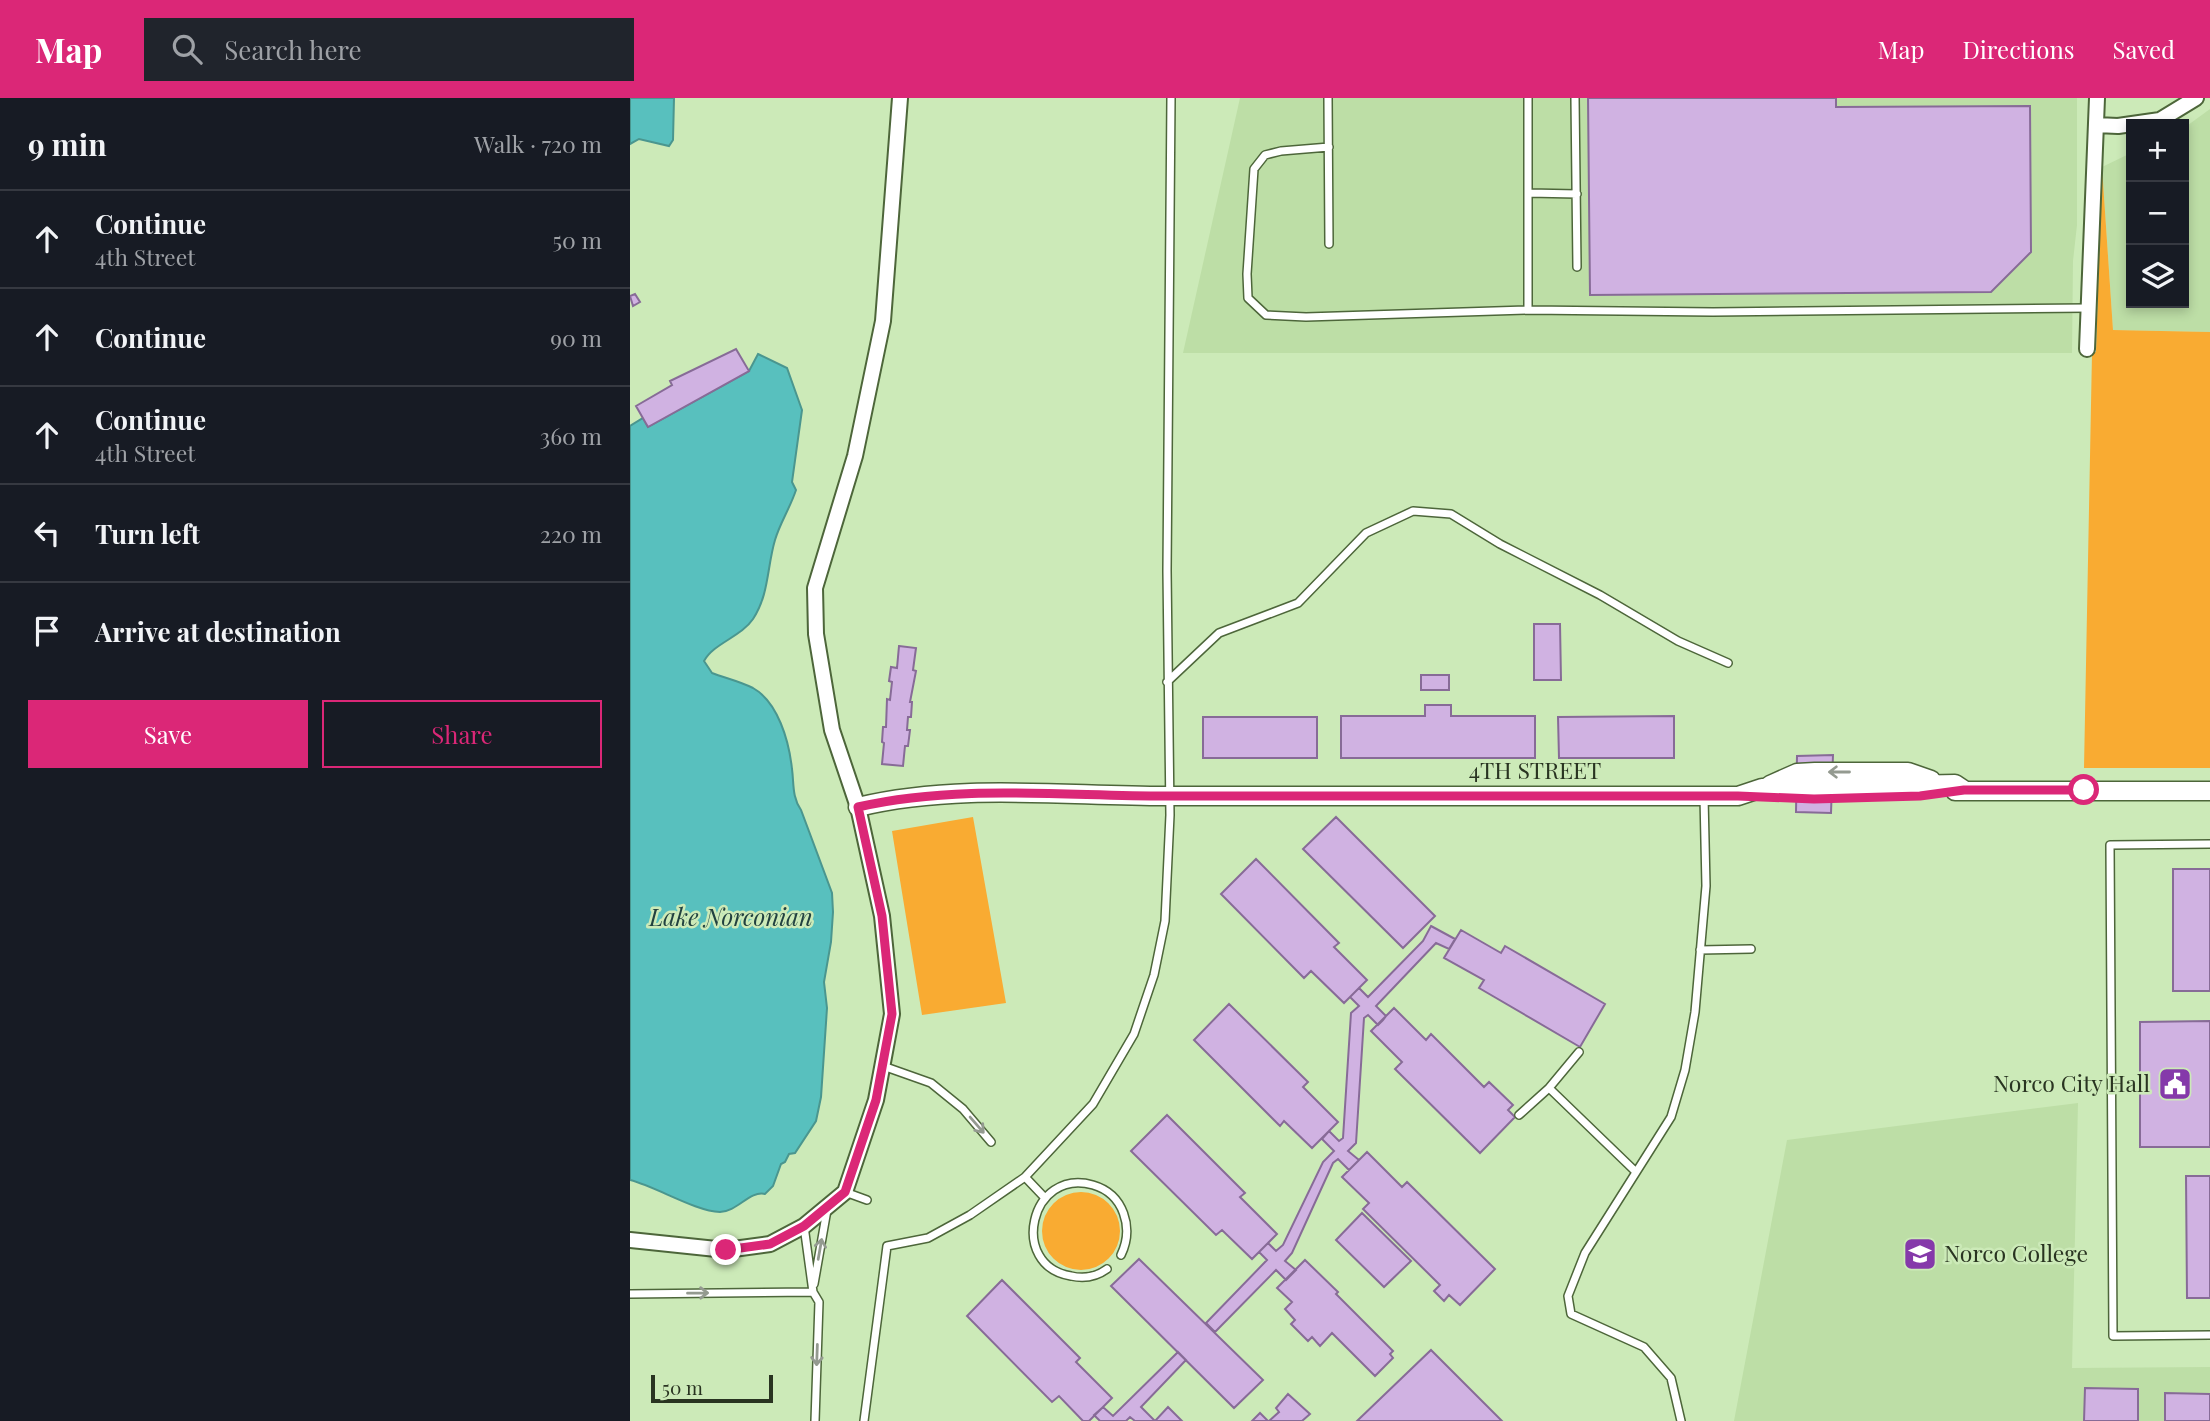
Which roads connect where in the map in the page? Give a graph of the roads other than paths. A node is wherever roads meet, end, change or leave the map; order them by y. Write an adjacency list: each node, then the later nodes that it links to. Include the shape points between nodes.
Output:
1 (900, 98): 24 (street, via 883,321 855,456 815,588 816,634 832,730)
2 (1171, 98): 18 (lane)
3 (1328, 98): 9 (lane)
4 (1528, 98): 10 (lane)
5 (1575, 98): 11 (lane)
6 (2096, 98): 8 (street)
7 (2196, 98): 8 (street, via 2160,120)
8 (2096, 125): 14 (street)
9 (1329, 147): 12 (lane); 15 (lane, via 1265,155 1254,169 1248,298 1266,315)
10 (1529, 193): 11 (lane); 15 (lane)
11 (1577, 194): 13 (lane)
12 (1329, 244)
13 (1577, 267)
14 (2088, 308): 15 (lane); 16 (street)
15 (1528, 310)
16 (2087, 349)
17 (1728, 663): 18 (lane, via 1678,641 1451,514 1413,511 1366,533 1298,603 1219,633)
18 (1167, 682): 21 (lane)
19 (1959, 787): 20 (street); 23 (street, via 1920,796); 23 (street, 4TH STREET, one-way to 23, via 1908,772 1815,772 1797,773)
20 (2210, 791)
21 (1170, 796): 22 (street, 4TH STREET); 24 (street, 4TH STREET, via 942,793); 34 (lane, via 1165,921 1154,975 1134,1034 1093,1104)
22 (1704, 796): 23 (street, 4TH STREET); 27 (lane, via 1706,886)
23 (1738, 796)
24 (858, 807): 29 (street, via 882,916 892,1014)
25 (2210, 844): 45 (lane, via 2110,845 2113,1336)
26 (1751, 949): 27 (lane)
27 (1700, 950): 33 (lane, via 1685,1070 1671,1117)
28 (1578, 1052): 30 (lane)
29 (882, 1066): 32 (lane, one-way to 32, via 931,1083 963,1109); 35 (street, via 876,1100)
30 (1549, 1088): 31 (lane); 33 (lane)
31 (1519, 1115)
32 (991, 1142)
33 (1636, 1172): 48 (lane, via 1585,1253 1568,1296 1571,1314 1644,1347 1671,1378)
34 (1025, 1177): 36 (lane); 47 (lane, via 928,1238 887,1246)
35 (845, 1192): 37 (lane); 38 (street)
36 (1045, 1198): 41 (lane, via 1078,1183 1112,1195 1128,1227); 42 (lane, via 1033,1222 1036,1249 1043,1260 1065,1276 1079,1278)
37 (867, 1200)
38 (828, 1206): 39 (street); 43 (lane, one-way to 38)
39 (804, 1226): 40 (street, via 770,1244 726,1250); 43 (lane)
40 (630, 1240)
41 (1121, 1255)
42 (1107, 1269)
43 (813, 1292): 44 (lane, one-way to 43); 46 (lane, one-way to 46, via 819,1302)
44 (630, 1294)
45 (2210, 1335)
46 (815, 1421)
47 (864, 1421)
48 (1681, 1421)

